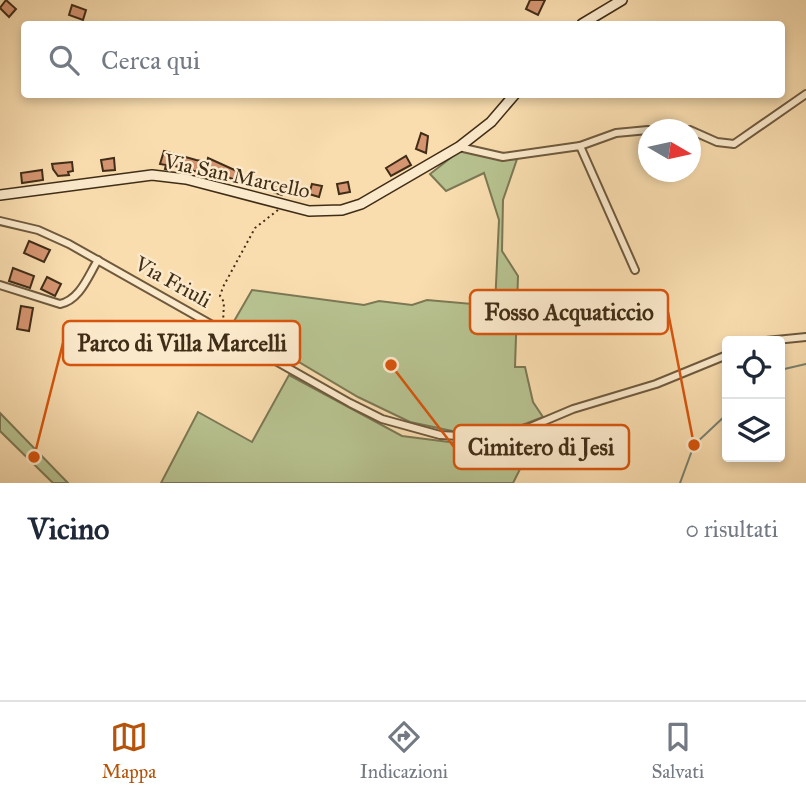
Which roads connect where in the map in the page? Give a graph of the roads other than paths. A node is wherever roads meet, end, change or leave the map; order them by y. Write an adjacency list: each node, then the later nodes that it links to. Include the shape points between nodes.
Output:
1 (622, 0): 2 (main road)
2 (587, 21)
3 (806, 94): 6 (street, via 734,144)
4 (512, 98): 8 (main road, Via San Marcello, via 491,122)
5 (638, 131): 7 (street, via 616,133)
6 (701, 135)
7 (580, 146): 8 (street, via 503,157); 12 (street)
8 (459, 147): 9 (main road, Via San Marcello, via 361,204 326,212 152,175)
9 (0, 195)
10 (0, 221): 11 (street, Via Friuli, via 38,230)
11 (97, 260): 13 (street, via 77,295 60,304); 16 (street, Via Friuli, via 382,419 440,435 480,437 528,428)
12 (635, 270)
13 (0, 285)
14 (806, 337): 15 (street)
15 (785, 339)
16 (722, 357)

